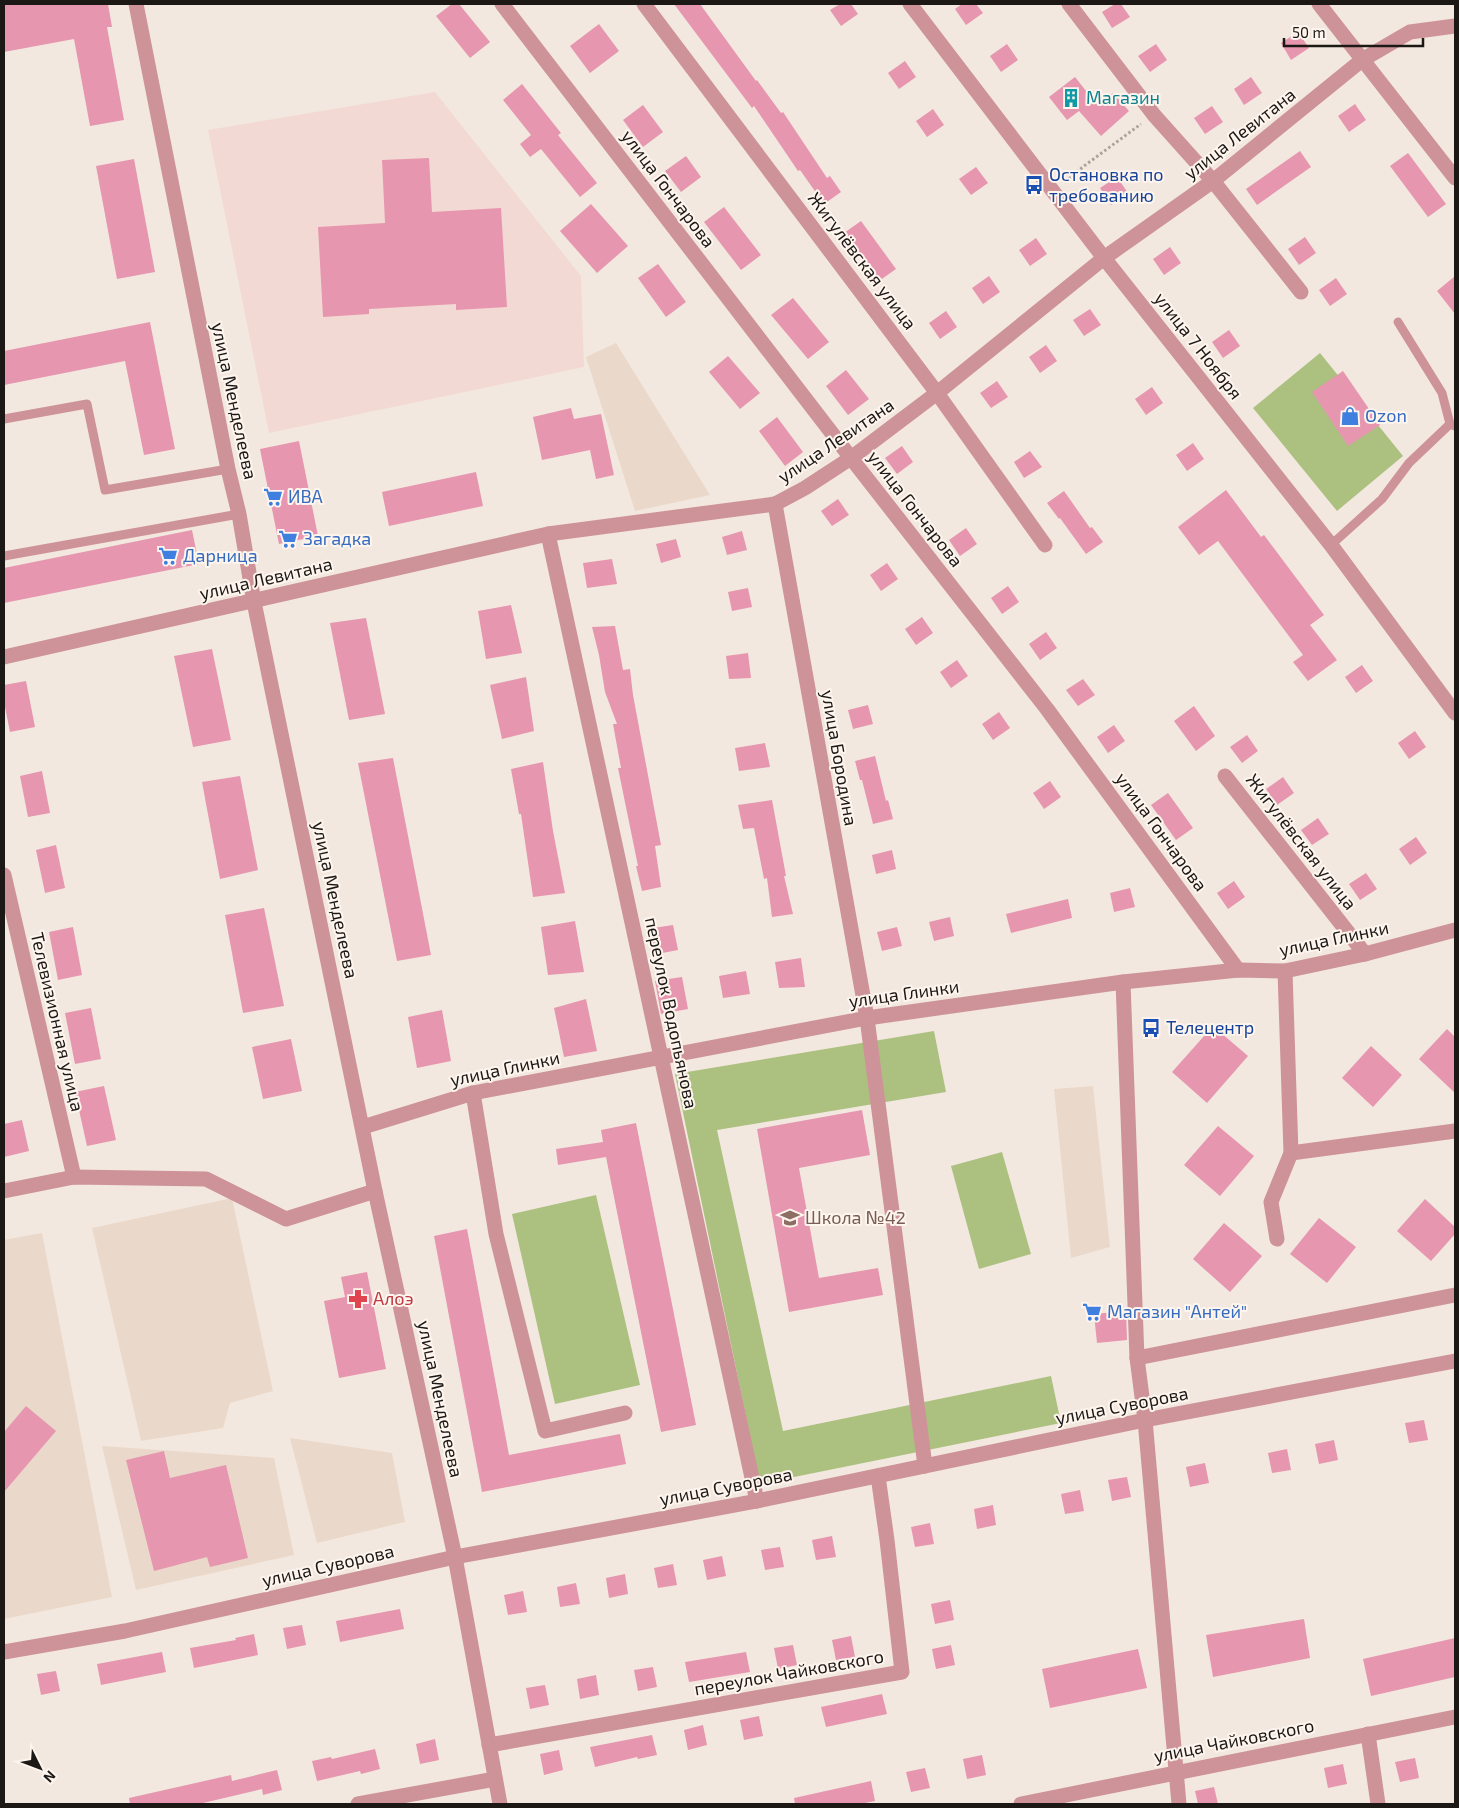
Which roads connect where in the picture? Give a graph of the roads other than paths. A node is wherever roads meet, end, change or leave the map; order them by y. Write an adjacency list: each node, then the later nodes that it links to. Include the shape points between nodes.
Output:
1 (136, 4): 18 (street, улица Менделеева)
2 (502, 4): 17 (street, улица Гончарова)
3 (644, 4): 14 (street, Жигулёвская улица)
4 (910, 4): 11 (street, улица 7 Ноября)
5 (1069, 4): 10 (street, via 1154,115)
6 (1318, 4): 8 (street)
7 (1455, 26): 8 (street, улица Левитана, via 1410,32)
8 (1362, 60): 9 (street); 10 (street, улица Левитана)
9 (1455, 178)
10 (1213, 181): 11 (street, улица Левитана); 12 (street)
11 (1104, 258): 14 (street, улица Левитана); 23 (street, улица 7 Ноября)
12 (1301, 292)
13 (1398, 322): 16 (lane, via 1442,393)
14 (937, 393): 17 (street, улица Левитана); 22 (street, Жигулёвская улица)
15 (4, 419): 18 (lane, via 87,404 105,490)
16 (1453, 425): 23 (lane, via 1409,463 1382,499)
17 (851, 458): 19 (street, улица Левитана); 32 (street, улица Гончарова, via 1047,709)
18 (228, 469): 20 (street, улица Менделеева)
19 (775, 504): 21 (street, улица Левитана); 35 (street, улица Бородина)
20 (240, 514): 24 (lane); 25 (street, улица Менделеева)
21 (548, 534): 25 (street, улица Левитана); 36 (street, переулок Водопьянова)
22 (1045, 545)
23 (1331, 545): 27 (street, улица 7 Ноября)
24 (4, 556)
25 (254, 602): 26 (street, улица Левитана); 38 (street, улица Менделеева)
26 (4, 657)
27 (1455, 713)
28 (1225, 776): 31 (street, Жигулёвская улица)
29 (4, 875): 41 (street, Телевизионная улица)
30 (1455, 930): 31 (street, улица Глинки)
31 (1365, 954): 33 (street, улица Глинки)
32 (1238, 970): 33 (street, улица Глинки); 34 (street, улица Глинки)
33 (1285, 971): 40 (street)
34 (1124, 982): 35 (street, улица Глинки); 46 (street)
35 (867, 1018): 36 (street, улица Глинки); 50 (street, улица Бородина)
36 (661, 1056): 37 (street, улица Глинки); 52 (street, переулок Водопьянова)
37 (473, 1093): 38 (street, улица Глинки); 48 (street, via 496,1234 545,1431)
38 (363, 1127): 43 (street, улица Менделеева)
39 (1455, 1131): 40 (street)
40 (1291, 1153): 44 (street, via 1271,1202)
41 (74, 1177): 42 (street); 43 (street, via 206,1179 286,1219)
42 (4, 1191)
43 (375, 1191): 53 (street, улица Менделеева)
44 (1277, 1239)
45 (1455, 1295): 46 (street)
46 (1137, 1358): 49 (street)
47 (1455, 1361): 49 (street, улица Суворова)
48 (625, 1413)
49 (1145, 1420): 50 (street, улица Суворова); 58 (street)
50 (926, 1466): 51 (street, улица Суворова)
51 (878, 1476): 52 (street, улица Суворова); 57 (street, переулок Чайковского, via 902,1672)
52 (758, 1501): 53 (street, улица Суворова)
53 (455, 1557): 54 (street, улица Суворова, via 125,1631); 57 (street, улица Менделеева)
54 (4, 1652)
55 (1455, 1717): 56 (street, улица Чайковского)
56 (1368, 1734): 58 (street, улица Чайковского); 64 (street)
57 (489, 1745): 59 (street, улица Менделеева)
58 (1175, 1772): 62 (street, улица Чайковского); 63 (street)
59 (495, 1779): 60 (street); 61 (street, улица Менделеева)
60 (358, 1804)
61 (500, 1804)
62 (1021, 1804)
63 (1179, 1804)
64 (1378, 1804)

